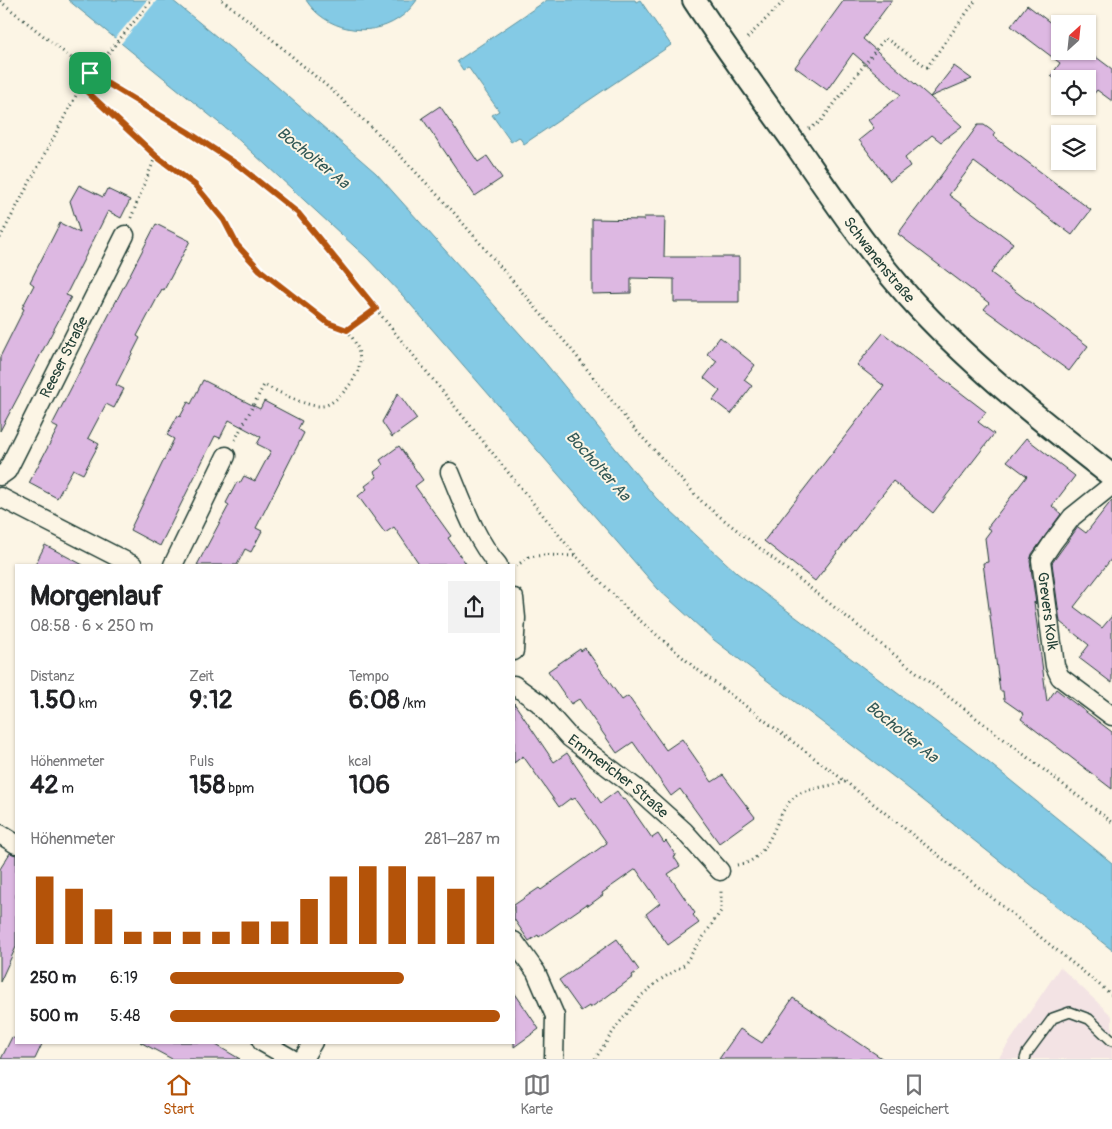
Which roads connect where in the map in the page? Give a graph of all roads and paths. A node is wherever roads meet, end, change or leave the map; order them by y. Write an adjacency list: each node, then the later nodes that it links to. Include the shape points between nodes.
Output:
1 (152, 0): 8 (path)
2 (222, 0): 32 (path, via 335,93 443,200 631,424 704,504)
3 (694, 0): 7 (street, Schwanenstraße)
4 (785, 0): 7 (path)
5 (976, 0): 10 (path, via 927,68 885,38 820,122)
6 (0, 1): 8 (path)
7 (730, 54): 10 (street, Schwanenstraße)
8 (90, 73): 9 (path); 14 (path, via 238,165 298,213)
9 (81, 86): 11 (path); 13 (path)
10 (792, 139): 19 (street, Schwanenstraße, via 864,243 969,360)
11 (156, 156): 12 (path); 15 (path, via 195,185 224,220 237,245 260,270 328,323)
12 (125, 235): 18 (street, Reeser Straße, via 7,471)
13 (0, 238)
14 (376, 309): 15 (path); 22 (path)
15 (347, 330): 16 (path, via 358,344 360,364 348,389 324,406 311,405 264,385)
16 (226, 456): 24 (street)
17 (450, 472): 25 (street, via 473,524)
18 (0, 476)
19 (1112, 476)
20 (1112, 485): 30 (street, Grevers Kolk, via 1072,517 1041,560 1055,666 1060,677)
21 (0, 498): 23 (street)
22 (576, 556): 26 (path, via 529,557); 31 (path, via 629,611 694,667)
23 (131, 564)
24 (173, 564)
25 (497, 564)
26 (515, 567)
27 (515, 608): 28 (street)
28 (515, 634)
29 (515, 685): 35 (street, Emmericher Straße, via 539,703 570,738 643,794 684,831)
30 (1110, 711)
31 (846, 782): 35 (path, via 796,796 785,807 776,830 752,860); 37 (path)
32 (1112, 822)
33 (0, 834): 34 (street)
34 (15, 843)
35 (720, 871): 44 (path, via 721,911 684,965 642,995)
36 (515, 942): 43 (street, via 536,972 555,1016)
37 (1112, 995)
38 (1112, 1041): 45 (lane, via 1089,1019 1070,1012 1053,1018)
39 (266, 1044): 41 (street)
40 (312, 1044): 42 (street)
41 (292, 1059)
42 (303, 1059)
43 (554, 1059)
44 (595, 1059)
45 (1026, 1059)

